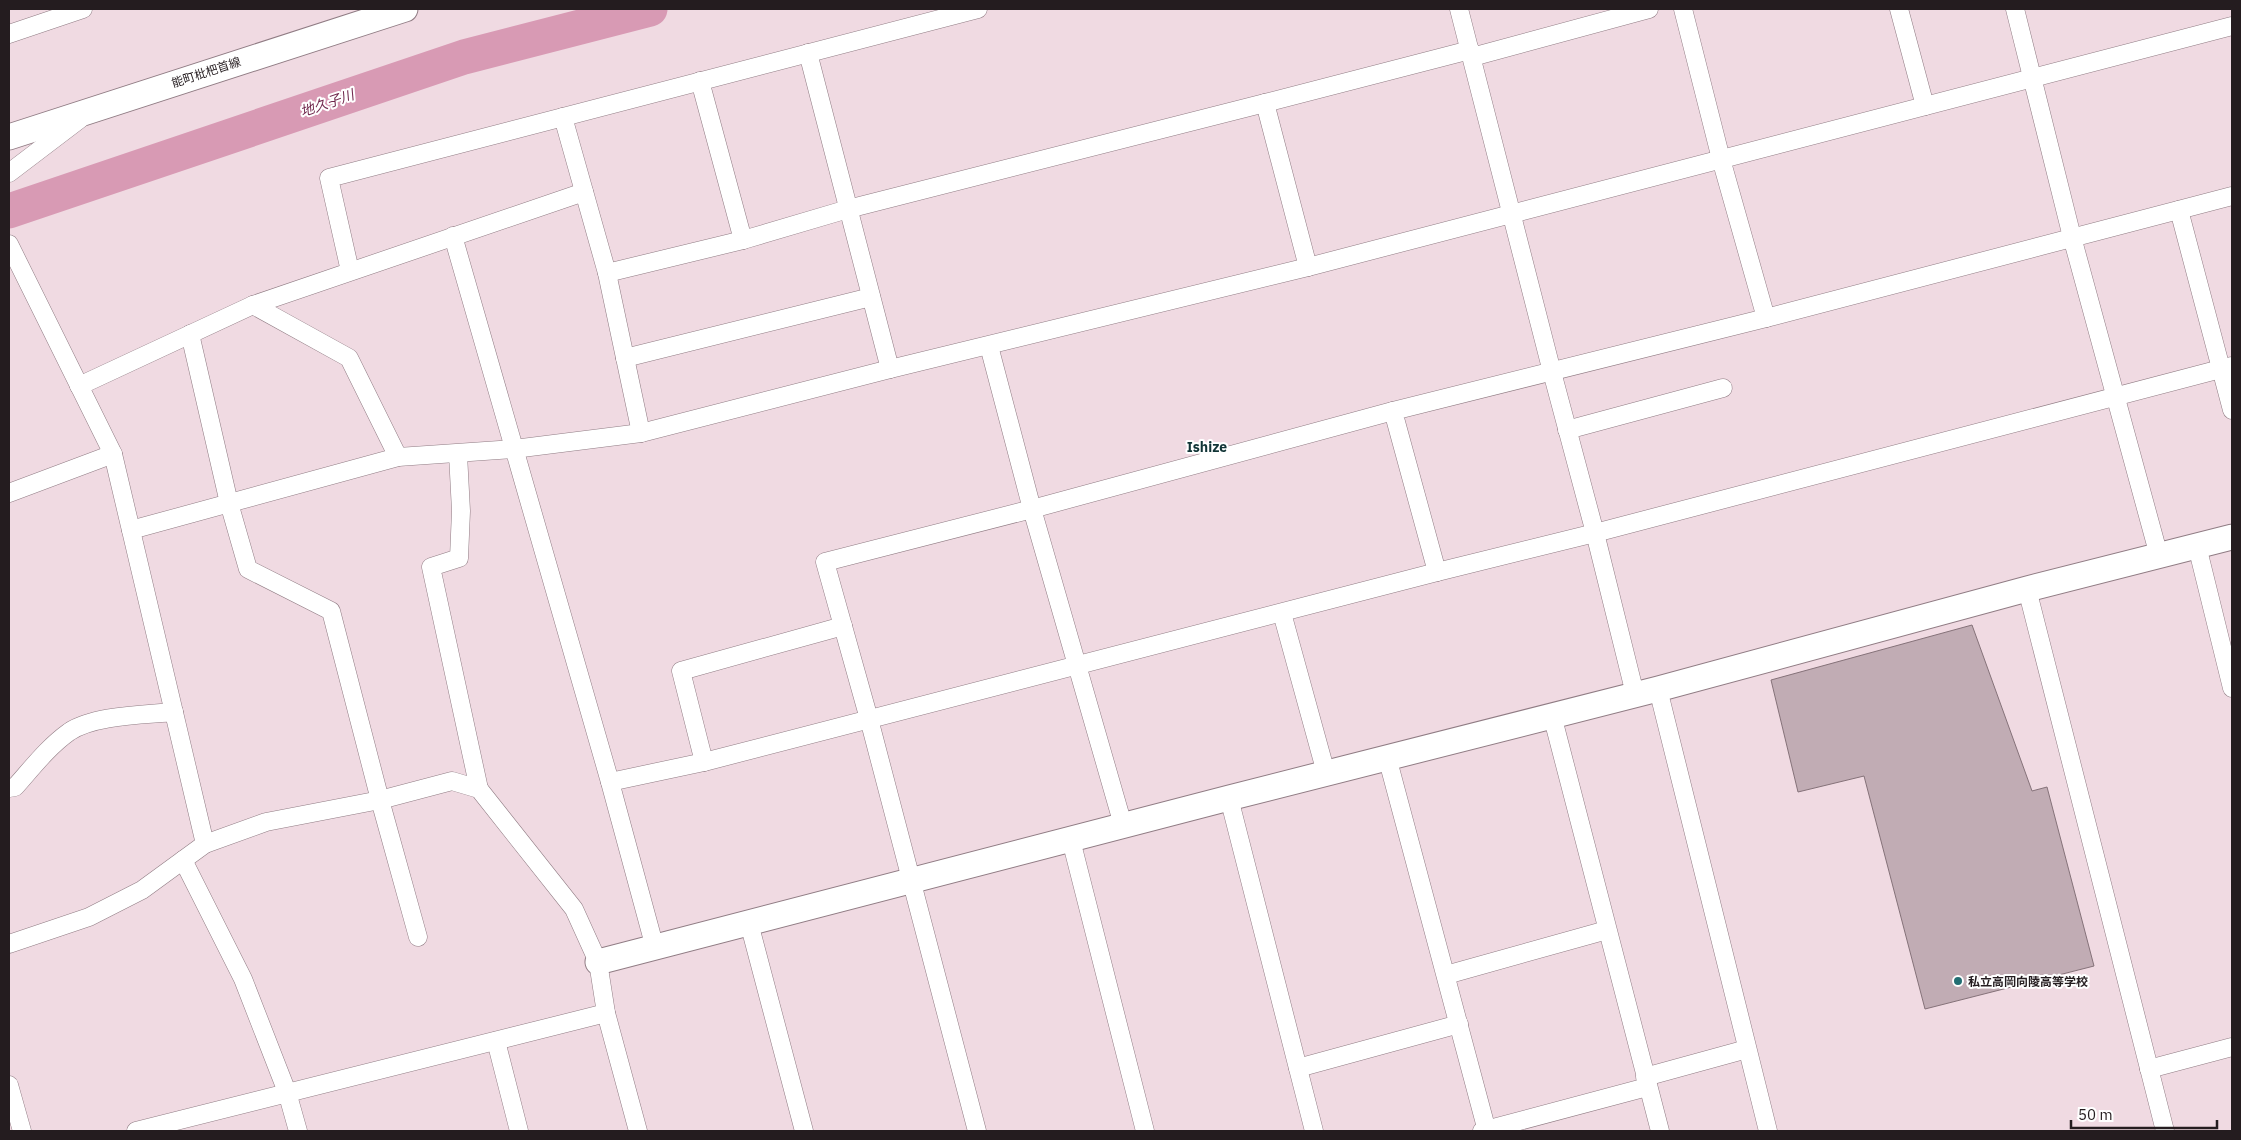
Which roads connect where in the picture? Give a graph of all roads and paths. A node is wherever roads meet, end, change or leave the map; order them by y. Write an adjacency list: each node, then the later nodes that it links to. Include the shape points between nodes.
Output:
1 (83, 9): 10 (street)
2 (405, 9): 17 (street, 能町枇杷首線)
3 (978, 9): 11 (street)
4 (1459, 9): 12 (street)
5 (1649, 9): 12 (street)
6 (1683, 9): 20 (street)
7 (1898, 9): 16 (street)
8 (2015, 9): 13 (street)
9 (2232, 26): 13 (street)
10 (9, 34)
11 (808, 53): 14 (street); 24 (street)
12 (1471, 53): 15 (street); 26 (street)
13 (2033, 78): 16 (street); 28 (street)
14 (700, 81): 18 (street); 29 (street)
15 (1265, 103): 24 (street); 31 (street)
16 (1925, 106): 20 (street)
17 (94, 108): 19 (street, 能町枇杷首線); 21 (street)
18 (562, 117): 22 (street); 32 (street, via 329,178)
19 (9, 137)
20 (1721, 159): 26 (street); 36 (street)
21 (9, 172)
22 (584, 192): 27 (street); 33 (street)
23 (2232, 196): 25 (street)
24 (848, 209): 29 (street); 34 (street)
25 (2179, 210): 28 (street); 40 (street)
26 (1511, 214): 31 (street); 42 (street)
27 (453, 236): 32 (street); 50 (street)
28 (2072, 237): 36 (street); 45 (street)
29 (743, 240): 33 (street)
30 (9, 244): 43 (street)
31 (1308, 267): 38 (street)
32 (350, 271): 35 (street)
33 (607, 273): 39 (street)
34 (871, 297): 39 (street); 41 (street)
35 (253, 305): 37 (street); 53 (street, via 349,358)
36 (1766, 318): 42 (street)
37 (190, 334): 43 (street); 55 (street)
38 (989, 346): 41 (street); 56 (street)
39 (625, 358): 49 (street)
40 (2227, 367): 45 (street); 46 (street)
41 (890, 369): 49 (street)
42 (1552, 372): 47 (street); 48 (street)
43 (79, 386): 51 (street)
44 (1723, 388): 48 (street)
45 (2117, 396): 58 (street); 61 (street)
46 (2232, 410)
47 (1393, 411): 56 (street); 62 (street)
48 (1567, 430): 58 (street)
49 (641, 433): 50 (street)
50 (514, 449): 52 (street); 75 (street)
51 (113, 454): 54 (street); 57 (street)
52 (458, 454): 53 (street); 77 (street, via 462,510 459,558 431,567)
53 (398, 457): 55 (street)
54 (9, 493)
55 (229, 503): 57 (street); 79 (street, via 248,569 331,611)
56 (1032, 509): 65 (street, via 826,562); 66 (street)
57 (131, 530): 69 (street)
58 (1595, 533): 62 (street); 68 (street)
59 (2232, 537): 60 (street)
60 (2196, 546): 61 (street); 67 (street)
61 (2159, 556): 63 (street)
62 (1437, 572): 64 (street)
63 (2027, 589): 68 (street); 98 (street)
64 (1282, 613): 66 (street); 74 (street)
65 (843, 626): 71 (street); 73 (street, via 681,670)
66 (1077, 666): 71 (street); 80 (street)
67 (2232, 688)
68 (1646, 691): 70 (street); 96 (street)
69 (174, 712): 76 (street, via 110,718 71,731 49,748 15,787); 82 (street)
70 (1552, 715): 72 (street); 86 (street)
71 (869, 719): 73 (street); 84 (street)
72 (1387, 757): 74 (street); 91 (street)
73 (704, 762): 75 (street)
74 (1326, 773): 78 (street)
75 (610, 782): 89 (street)
76 (9, 788)
77 (479, 789): 79 (street, via 452,781); 90 (street, via 574,909)
78 (1229, 798): 80 (street); 97 (street)
79 (380, 800): 82 (street, via 266,822); 87 (street)
80 (1123, 825): 81 (street)
81 (1071, 840): 84 (street); 109 (street)
82 (205, 844): 83 (street)
83 (183, 860): 88 (street, via 142,890 89,917); 101 (street, via 243,980)
84 (912, 881): 85 (street); 108 (street)
85 (749, 923): 89 (street); 107 (street)
86 (1607, 930): 91 (street); 99 (street)
87 (418, 937)
88 (9, 944)
89 (655, 948): 90 (street)
90 (598, 962): 92 (street)
91 (1446, 975): 93 (street)
92 (606, 1013): 94 (street); 106 (street)
93 (1459, 1024): 97 (street); 111 (street)
94 (496, 1040): 101 (street); 105 (street)
95 (2232, 1047): 98 (street)
96 (1747, 1049): 99 (street); 113 (street)
97 (1298, 1068): 110 (street)
98 (2149, 1069): 114 (street)
99 (1646, 1082): 111 (street); 112 (street)
100 (9, 1085): 102 (street)
101 (287, 1092): 103 (street); 104 (street)
102 (22, 1131)
103 (136, 1131)
104 (298, 1131)
105 (519, 1131)
106 (638, 1131)
107 (804, 1131)
108 (977, 1131)
109 (1145, 1131)
110 (1314, 1131)
111 (1485, 1131)
112 (1660, 1131)
113 (1768, 1131)
114 (2165, 1131)

